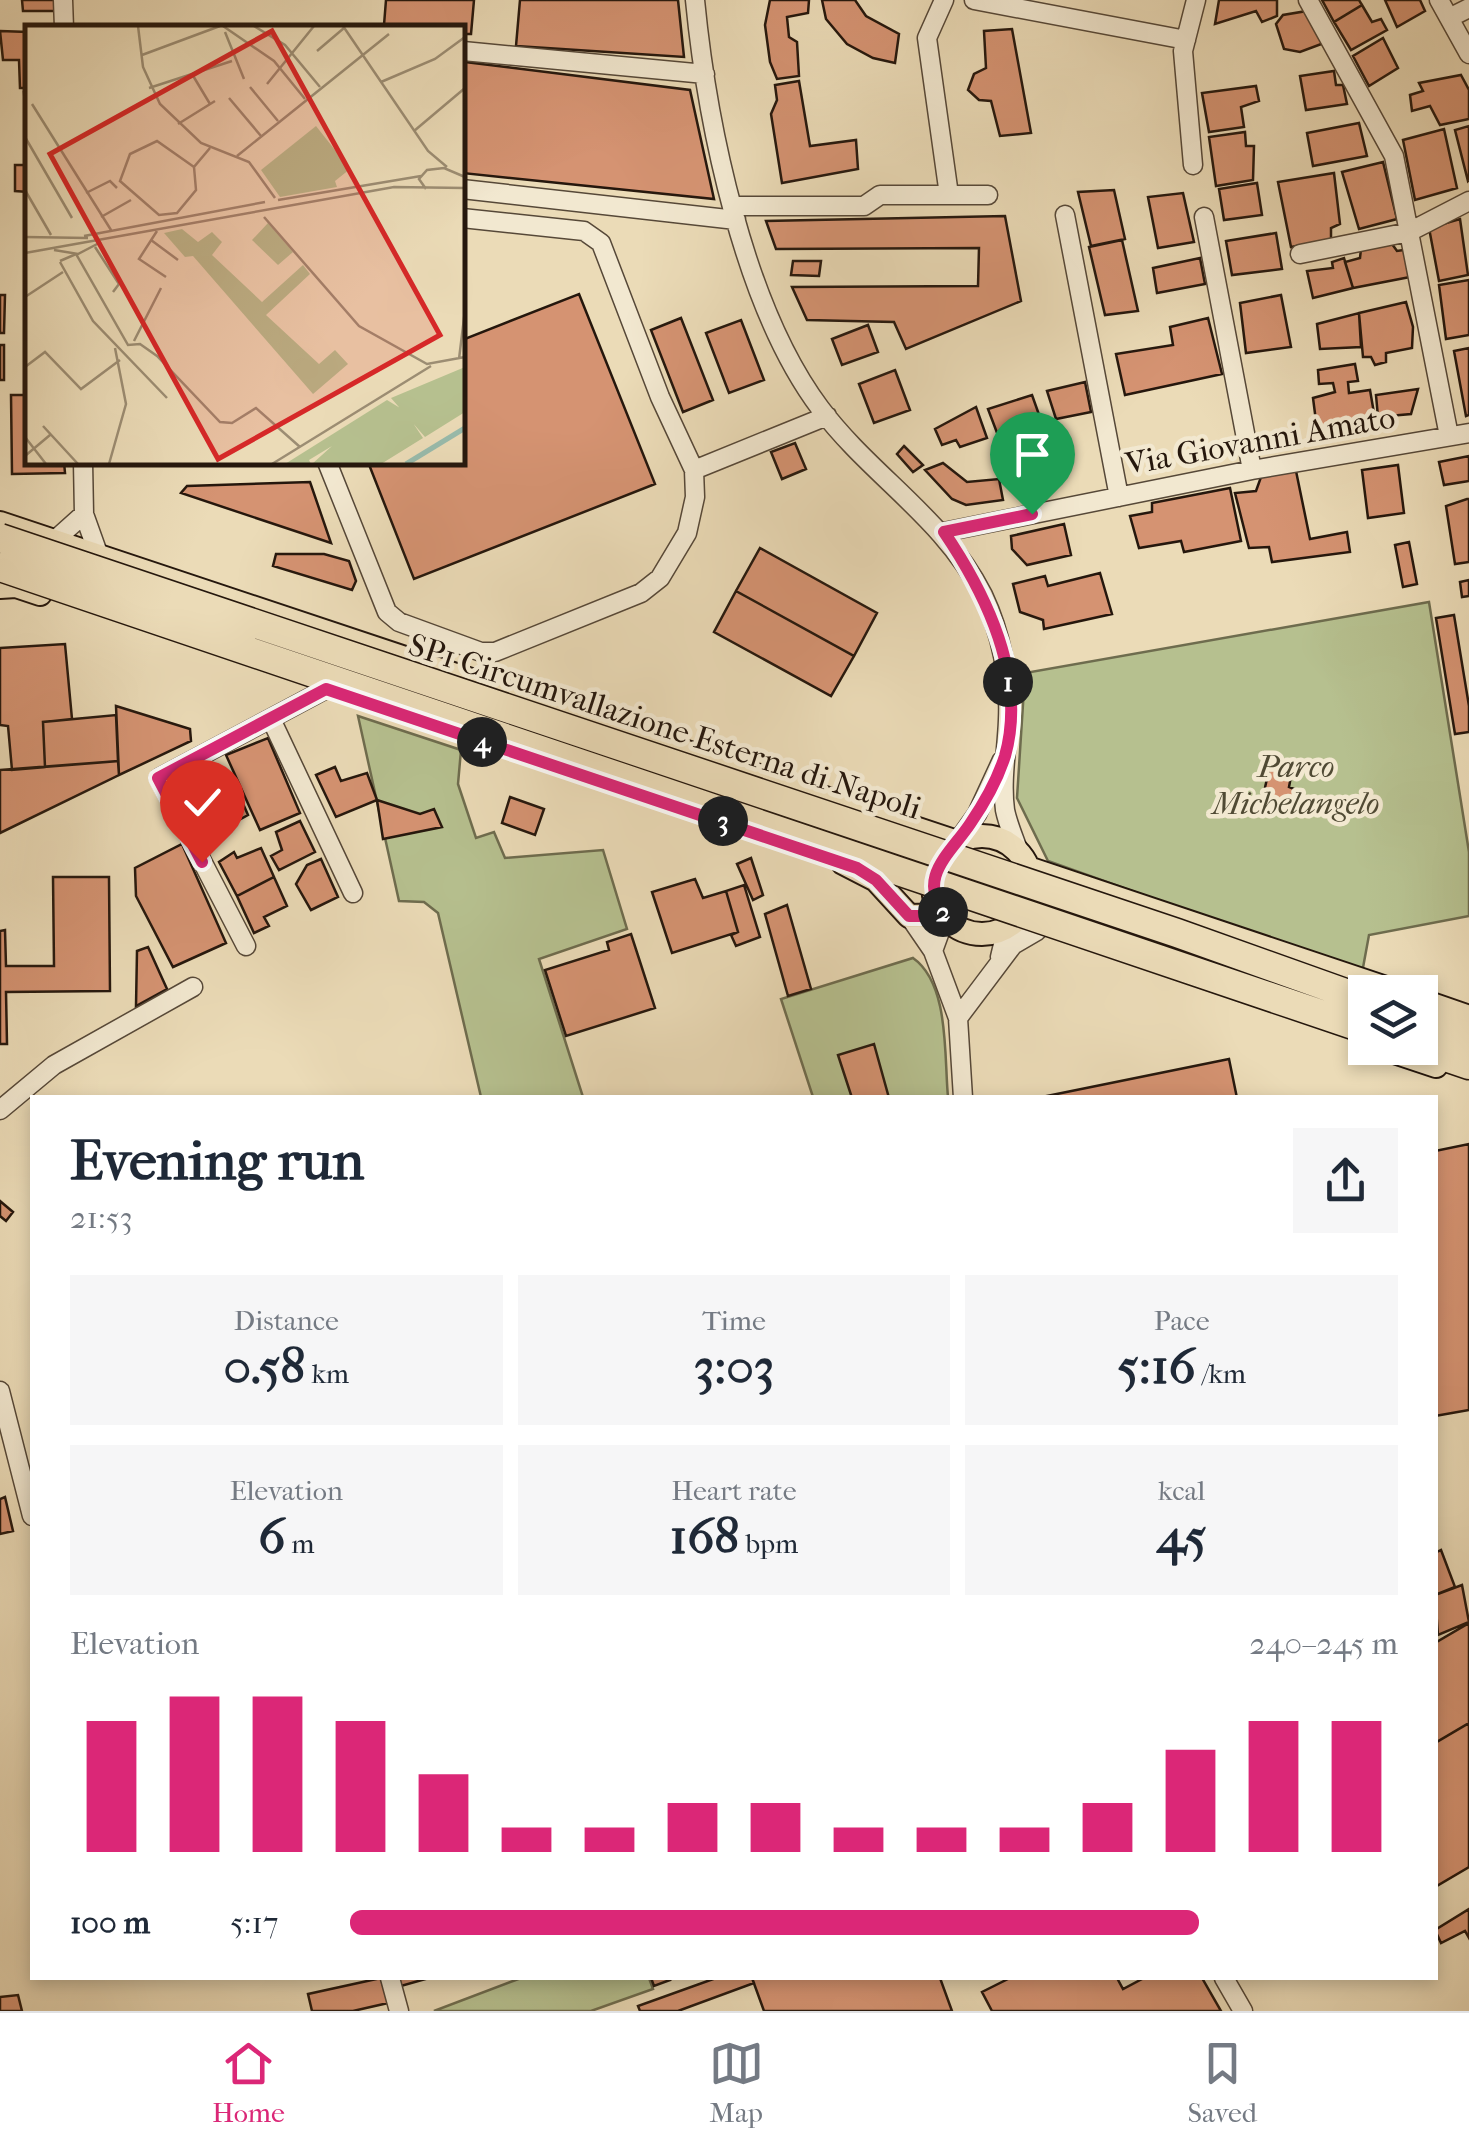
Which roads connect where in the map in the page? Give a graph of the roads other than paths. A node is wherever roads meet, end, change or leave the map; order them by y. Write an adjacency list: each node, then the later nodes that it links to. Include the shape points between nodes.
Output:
1 (63, 0): 10 (street)
2 (695, 0): 14 (street)
3 (944, 0): 17 (street, via 927,38)
4 (974, 0): 11 (street)
5 (1196, 0): 11 (street)
6 (1308, 0): 24 (street, via 1394,156)
7 (1439, 0): 9 (street)
8 (1469, 8): 9 (street)
9 (1449, 18): 13 (street)
10 (64, 25)
11 (1186, 40): 15 (street)
12 (465, 51): 14 (street)
13 (1469, 54)
14 (704, 74): 20 (street)
15 (1193, 165)
16 (465, 189): 20 (street)
17 (950, 195): 18 (street); 20 (street)
18 (988, 195)
19 (1469, 201): 24 (street)
20 (734, 213): 26 (street, via 788,350)
21 (1065, 216): 33 (street)
22 (465, 218): 31 (street, via 596,238)
23 (1204, 218): 32 (street)
24 (1409, 232): 25 (street); 28 (street)
25 (1300, 254)
26 (827, 416): 31 (street); 36 (street)
27 (1469, 433): 28 (street, Via Giovanni Amato)
28 (1450, 436): 32 (street, Via Giovanni Amato)
29 (83, 465): 34 (street)
30 (329, 465): 31 (street, via 387,612 482,652 617,604 660,578 687,533)
31 (694, 470)
32 (1252, 470): 33 (street, Via Giovanni Amato)
33 (1120, 496): 36 (street, Via Giovanni Amato)
34 (84, 514): 38 (street); 39 (street)
35 (0, 523): 38 (main road)
36 (944, 532): 44 (street, via 984,598 1000,643 1008,682)
37 (0, 538): 56 (highway, SP1 Circumvallazione Esterna di Napoli, bridge)
38 (55, 540): 39 (main road)
39 (99, 556): 45 (main road)
40 (0, 567): 60 (highway, SP1 Circumvallazione Esterna di Napoli, bridge)
41 (0, 587): 42 (main road, via 16,586)
42 (326, 689): 43 (street); 48 (main road, via 857,868)
43 (271, 718): 47 (street); 51 (street, via 158,778)
44 (1005, 756): 45 (street); 46 (street, via 1006,811)
45 (958, 842): 46 (main road, via 990,837); 49 (main road, via 936,868 932,885)
46 (1024, 861): 50 (main road, via 1030,895); 54 (main road)
47 (354, 894)
48 (909, 916): 49 (main road); 52 (street)
49 (946, 916): 50 (main road, via 966,932); 52 (street)
50 (1020, 927): 53 (street); 53 (street, via 1021,938); 62 (main road)
51 (246, 946)
52 (933, 950): 59 (street)
53 (998, 962): 59 (street)
54 (1349, 975)
55 (192, 987): 69 (street, via 54,1065)
56 (1348, 994)
57 (1438, 1006): 58 (main road)
58 (1469, 1017)
59 (958, 1018): 68 (street)
60 (1348, 1023)
61 (1438, 1026): 63 (highway)
62 (1348, 1036)
63 (1469, 1037)
64 (1438, 1054): 66 (highway)
65 (1433, 1065): 67 (main road)
66 (1469, 1065)
67 (1469, 1077)
68 (962, 1095)
69 (0, 1110)
70 (0, 1391): 71 (street)
71 (30, 1508)
72 (391, 1980): 74 (street)
73 (1225, 1980): 75 (street)
74 (399, 2011)
75 (1243, 2011)

